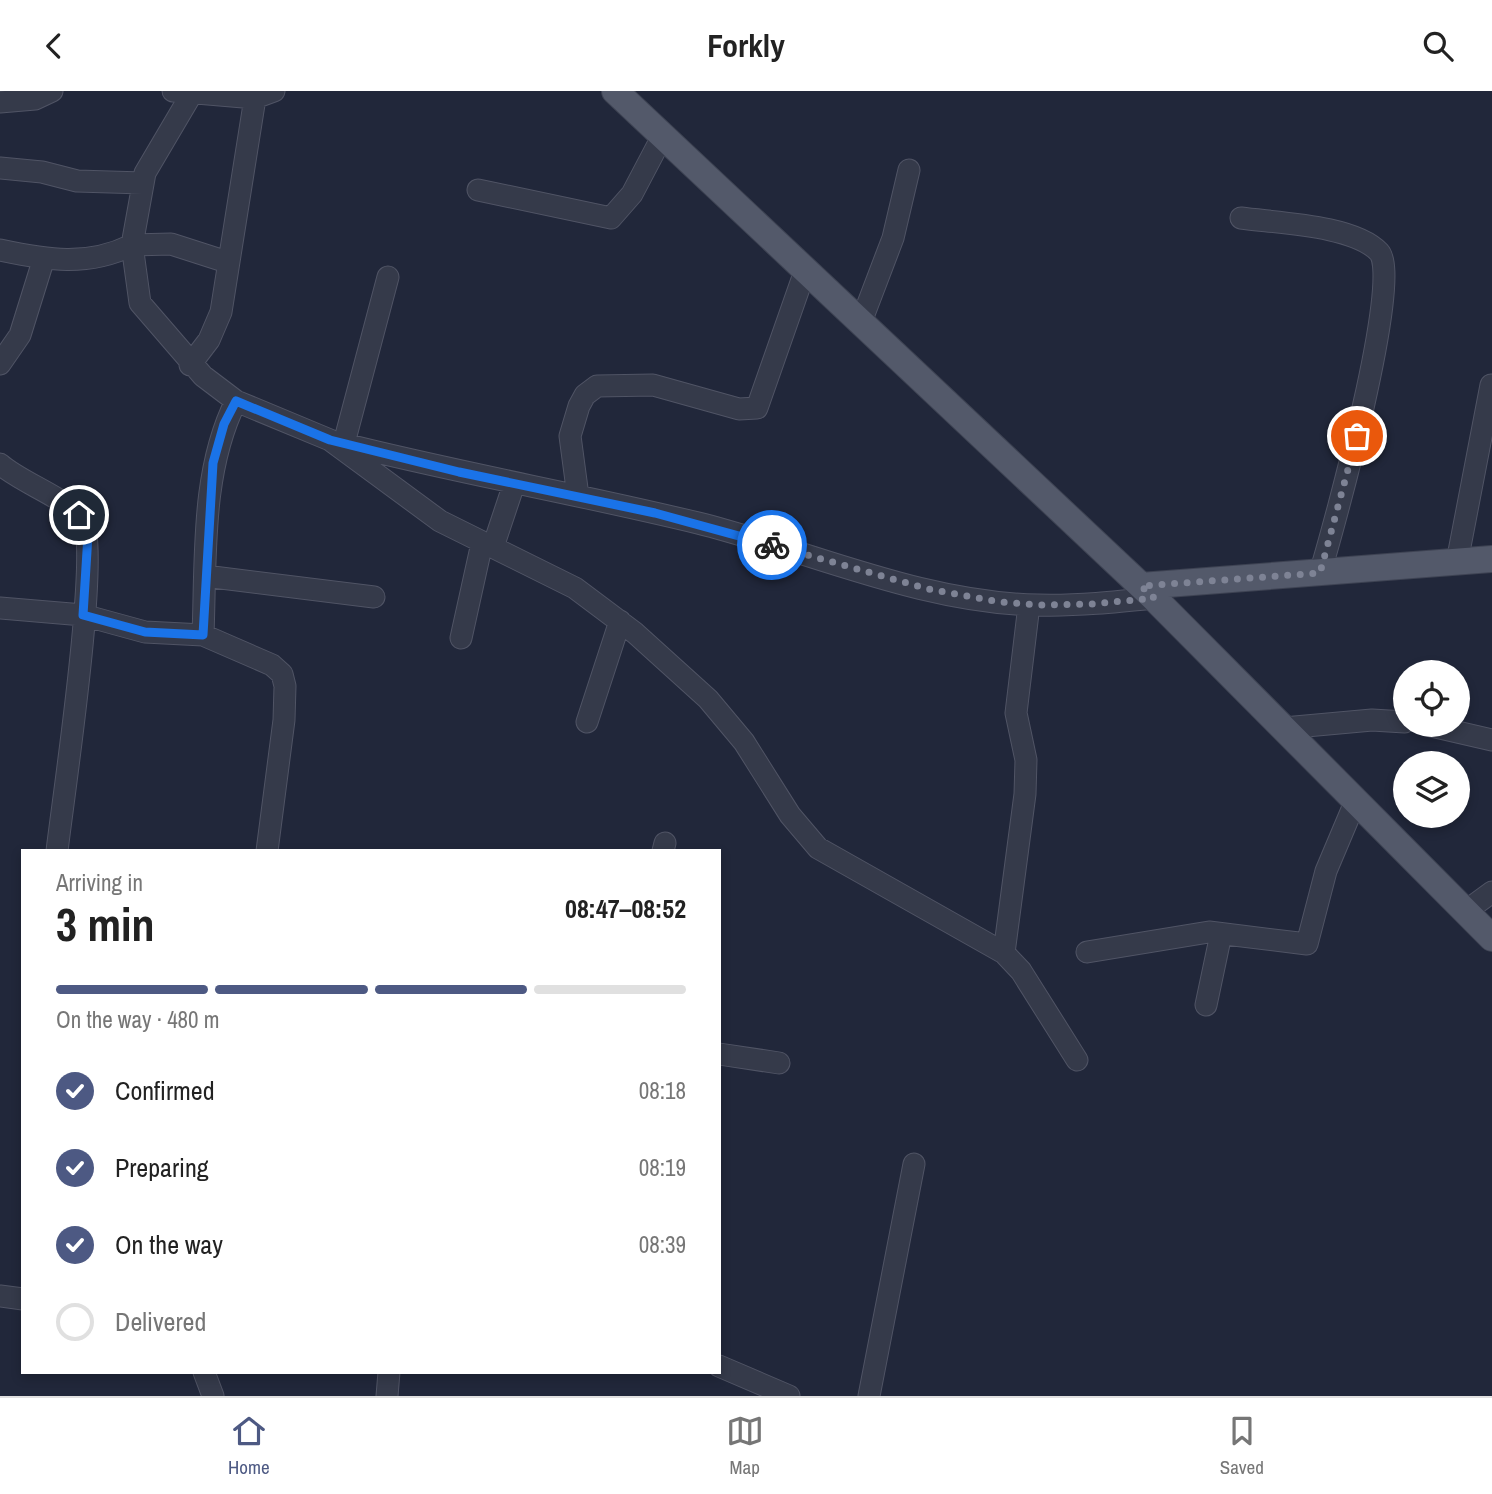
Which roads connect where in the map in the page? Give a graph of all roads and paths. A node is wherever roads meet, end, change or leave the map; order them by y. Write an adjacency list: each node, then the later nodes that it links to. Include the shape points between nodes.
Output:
1 (52, 91): 5 (street, via 35,99)
2 (615, 91): 6 (main road)
3 (182, 93): 4 (street); 9 (street)
4 (265, 95): 15 (street)
5 (0, 101)
6 (662, 137): 10 (street, via 632,194 611,218); 16 (main road)
7 (0, 168): 9 (street, via 77,181)
8 (909, 170): 18 (street, via 893,238)
9 (143, 183): 12 (street)
10 (478, 190)
11 (1241, 218): 30 (street, via 1331,231 1362,241 1380,253 1385,264 1361,417)
12 (132, 245): 14 (street, via 79,261); 15 (street, via 171,244); 20 (street, via 140,303)
13 (0, 250): 14 (street)
14 (44, 258): 19 (street, via 20,335)
15 (227, 262): 20 (street, via 217,325)
16 (805, 271): 18 (main road); 26 (street, via 757,408 739,409 653,384 610,383 585,395 570,436)
17 (388, 277): 23 (street)
18 (861, 322): 32 (main road)
19 (0, 364)
20 (190, 365): 22 (street)
21 (1491, 386): 29 (street)
22 (236, 401): 23 (street); 31 (street, via 213,463)
23 (337, 442): 25 (street); 27 (street, via 405,498)
24 (0, 464): 36 (street, via 66,506 84,523 88,551)
25 (514, 484): 26 (street); 27 (street)
26 (578, 496): 34 (street, via 714,527 928,589)
27 (488, 545): 37 (street, via 564,581); 39 (street)
28 (1492, 559): 29 (main road)
29 (1457, 562): 30 (main road)
30 (1320, 573): 32 (main road)
31 (205, 576): 33 (street); 38 (street)
32 (1148, 592): 34 (street, via 1093,604); 42 (main road)
33 (374, 597)
34 (1029, 605): 52 (street, via 1016,713 1026,759 1025,794)
35 (0, 608): 36 (street)
36 (83, 615): 38 (street, via 145,632); 46 (street)
37 (620, 621): 41 (street); 52 (street, via 684,674 724,716 790,815 818,848)
38 (203, 635): 47 (street, via 272,665 282,674 284,720)
39 (461, 638)
40 (1393, 721): 42 (street)
41 (587, 722)
42 (1284, 728): 45 (main road)
43 (1470, 735): 44 (street)
44 (1492, 740)
45 (1356, 800): 49 (main road); 50 (street, via 1326,871 1307,944)
46 (57, 849)
47 (267, 849)
48 (1492, 892): 49 (street)
49 (1466, 911): 51 (main road)
50 (1221, 933): 53 (street); 54 (street)
51 (1492, 938)
52 (1004, 953): 56 (street, via 1021,971)
53 (1087, 953)
54 (1206, 1005)
55 (721, 1054): 57 (street)
56 (1077, 1060)
57 (779, 1063)
58 (914, 1164): 67 (street)
59 (0, 1296): 60 (street)
60 (21, 1299)
61 (721, 1367): 66 (street)
62 (205, 1374): 64 (street)
63 (389, 1374): 65 (street)
64 (213, 1396)
65 (387, 1396)
66 (789, 1396)
67 (869, 1396)

